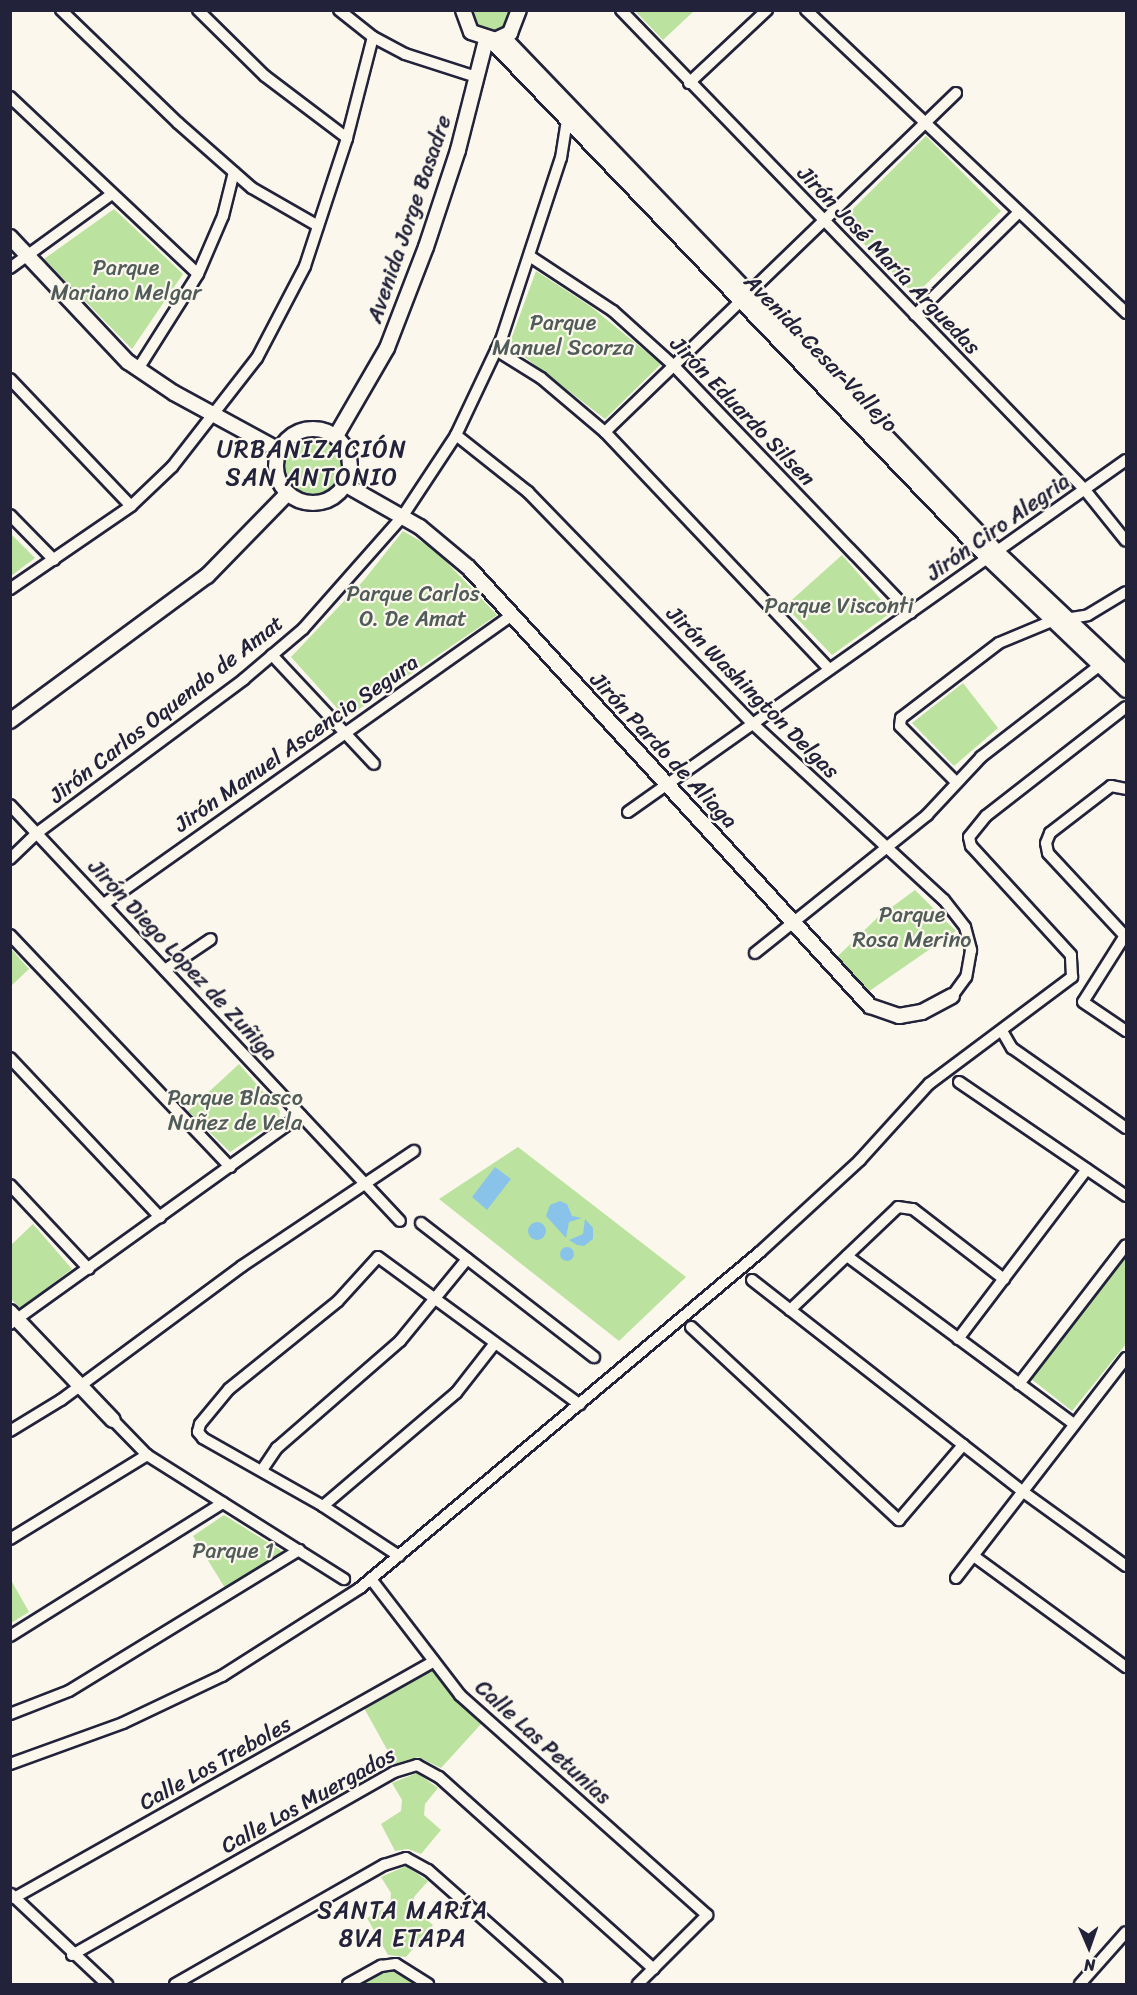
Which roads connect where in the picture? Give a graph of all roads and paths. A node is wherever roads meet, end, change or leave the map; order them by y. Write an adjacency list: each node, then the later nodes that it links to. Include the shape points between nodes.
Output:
1 (61, 10): 18 (street)
2 (198, 10): 17 (street, via 265,76)
3 (339, 10): 9 (street)
4 (463, 10): 10 (street, Avenida Cesar Vallejo, via 471,32)
5 (519, 10): 10 (street, Avenida Jorge Basadre, via 515,27)
6 (621, 10): 12 (street, Jirón José María Arguedas)
7 (767, 10): 12 (street)
8 (806, 10): 16 (street)
9 (373, 37): 11 (street, via 438,67); 17 (street)
10 (494, 39): 11 (street, Avenida Jorge Basadre); 15 (street, Avenida Cesar Vallejo)
11 (476, 77): 38 (street, Avenida Jorge Basadre, via 458,150 423,258 387,348)
12 (690, 83): 21 (street, Jirón José María Arguedas)
13 (956, 93): 16 (street)
14 (10, 98): 19 (street)
15 (568, 112): 25 (street, Jirón Carlos Oquendo de Amat, via 561,158); 28 (street, Avenida Cesar Vallejo)
16 (927, 121): 20 (street); 21 (street)
17 (347, 138): 22 (street)
18 (234, 172): 22 (street, via 271,201); 27 (street, via 223,216)
19 (112, 194): 24 (street); 27 (street)
20 (1018, 213): 29 (street); 30 (street)
21 (824, 220): 28 (street); 30 (street, Jirón José María Arguedas)
22 (318, 226): 35 (street, via 287,305 257,357)
23 (10, 237): 24 (street)
24 (28, 255): 26 (street); 33 (street)
25 (531, 257): 31 (street, Jirón Carlos Oquendo de Amat); 32 (street, Jirón Eduardo Silsen, via 612,311)
26 (10, 268)
27 (198, 274): 33 (street)
28 (745, 297): 32 (street); 48 (street, Avenida Cesar Vallejo)
29 (1126, 313)
30 (915, 315): 42 (street, Jirón José María Arguedas)
31 (496, 350): 36 (street, via 542,378); 37 (street, Jirón Carlos Oquendo de Amat)
32 (674, 366): 36 (street); 52 (street, Jirón Eduardo Silsen)
33 (138, 369): 35 (street)
34 (10, 379): 44 (street)
35 (214, 416): 39 (street); 44 (street, via 172,467)
36 (605, 432): 58 (street)
37 (456, 435): 46 (street, Jirón Carlos Oquendo de Amat); 63 (street, Jirón Washington Delgas, via 528,492)
38 (336, 436): 39 (street, via 326,431 304,430); 41 (street, via 349,453 350,475)
39 (279, 450): 43 (street, via 276,473)
40 (1126, 460): 42 (street, Jirón Ciro Alegria)
41 (346, 485): 43 (street, via 330,500 319,504 296,500); 46 (street, Jirón Pardo de Aliaga)
42 (1085, 490): 47 (street, Jirón José María Arguedas); 48 (street, Jirón Ciro Alegria)
43 (287, 494): 62 (street, via 198,583)
44 (131, 506): 49 (street)
45 (10, 515): 49 (street)
46 (402, 517): 53 (street, Jirón Pardo de Aliaga, via 469,568); 56 (street, Jirón Carlos Oquendo de Amat, via 357,571)
47 (1126, 541)
48 (992, 555): 52 (street, Jirón Ciro Alegria); 54 (street, Avenida Cesar Vallejo); 55 (street, Avenida Cesar Vallejo)
49 (54, 560): 50 (street)
50 (10, 590)
51 (1126, 591): 55 (street, via 1088,615)
52 (910, 613): 58 (street, Jirón Ciro Alegria)
53 (512, 615): 64 (street, Jirón Manuel Ascencio Segura); 67 (street, Jirón Pardo de Aliaga)
54 (1052, 621): 55 (street); 57 (street, Avenida Cesar Vallejo); 66 (street, via 999,643 901,718 900,726)
55 (1066, 621): 59 (street, Avenida Cesar Vallejo)
56 (272, 655): 64 (street); 71 (street, Jirón Carlos Oquendo de Amat)
57 (1100, 665): 60 (street, Avenida Cesar Vallejo); 66 (street, via 981,757)
58 (828, 668): 63 (street, Jirón Ciro Alegria)
59 (1126, 674)
60 (1126, 690)
61 (1126, 707): 82 (street, via 986,816 969,837 971,846 1071,955 1074,963 1072,977)
62 (10, 721)
63 (752, 723): 67 (street, Jirón Ciro Alegria); 72 (street, Jirón Washington Delgas)
64 (344, 732): 65 (street); 74 (street, Jirón Manuel Ascencio Segura)
65 (374, 764)
66 (956, 782): 72 (street, via 927,815)
67 (668, 785): 70 (street, Jirón Ciro Alegria); 75 (street, Jirón Pardo de Aliaga)
68 (1126, 789): 77 (street, via 1111,786 1050,833 1046,843 1048,853)
69 (10, 805): 71 (street, Jirón Diego Lopez de Zuñiga)
70 (628, 812)
71 (38, 833): 73 (street, Jirón Carlos Oquendo de Amat); 74 (street, Jirón Diego Lopez de Zuñiga)
72 (886, 848): 75 (street); 81 (street, Jirón Washington Delgas, via 944,900 965,927 971,950 966,977)
73 (10, 859)
74 (104, 904): 80 (street, Jirón Diego Lopez de Zuñiga)
75 (793, 922): 79 (street); 81 (street, Jirón Pardo de Aliaga, via 870,1006 899,1016 922,1012)
76 (10, 935): 89 (street)
77 (1126, 935): 83 (street, via 1083,1002)
78 (211, 939): 80 (street)
79 (754, 953)
80 (165, 970): 86 (street, Jirón Diego Lopez de Zuñiga)
81 (952, 996)
82 (1002, 1031): 87 (street, via 1012,1048); 113 (street, via 929,1084 861,1160)
83 (1126, 1031)
84 (10, 1058): 94 (street)
85 (959, 1082): 90 (street)
86 (301, 1114): 89 (street); 91 (street, Jirón Diego Lopez de Zuñiga)
87 (1126, 1128)
88 (414, 1151): 91 (street)
89 (230, 1167): 94 (street)
90 (1087, 1169): 93 (street); 101 (street)
91 (365, 1183): 95 (street, Jirón Diego Lopez de Zuñiga); 112 (street, via 242,1266)
92 (10, 1185): 100 (street)
93 (1126, 1196)
94 (160, 1217): 100 (street)
95 (400, 1221)
96 (421, 1223): 99 (street)
97 (1126, 1245): 111 (street)
98 (847, 1256): 101 (street, via 898,1207 914,1209); 104 (street); 107 (street)
99 (467, 1259): 103 (street); 109 (street)
100 (89, 1269): 105 (street)
101 (1004, 1279): 107 (street)
102 (752, 1280): 104 (street)
103 (436, 1300): 108 (street); 119 (street, via 400,1341 277,1448); 119 (street, via 378,1257 338,1301 229,1389 200,1424 198,1432)
104 (790, 1310): 117 (street)
105 (13, 1319): 112 (street)
106 (691, 1327): 117 (street, via 899,1520)
107 (958, 1339): 111 (street)
108 (495, 1343): 113 (street); 122 (street, via 456,1393)
109 (594, 1357)
110 (1126, 1358): 115 (street)
111 (1019, 1384): 115 (street)
112 (80, 1386): 114 (street); 116 (street)
113 (580, 1405): 125 (street)
114 (113, 1420): 118 (street)
115 (1073, 1423): 120 (street)
116 (10, 1431)
117 (963, 1445): 120 (street)
118 (147, 1455): 121 (street); 123 (street)
119 (262, 1470): 122 (street)
120 (1022, 1491): 126 (street); 127 (street)
121 (223, 1503): 124 (street); 131 (street)
122 (323, 1506): 125 (street)
123 (10, 1539)
124 (299, 1550): 129 (street); 134 (street, via 69,1691)
125 (399, 1556): 130 (street)
126 (975, 1557): 128 (street); 133 (street)
127 (1126, 1566)
128 (956, 1578)
129 (344, 1579)
130 (371, 1579): 132 (street, Calle Las Petunias); 135 (street, via 300,1630 222,1676 123,1723)
131 (10, 1636)
132 (434, 1661): 136 (street, Calle Los Treboles); 139 (street, Calle Las Petunias, via 460,1695 707,1915)
133 (1126, 1667)
134 (10, 1714)
135 (10, 1764)
136 (12, 1896): 138 (street)
137 (1126, 1932): 146 (street)
138 (72, 1955): 139 (street, Calle Los Muergados, via 394,1772 417,1765 439,1777); 140 (street)
139 (654, 1969): 145 (street)
140 (107, 1984)
141 (175, 1984): 144 (street, via 384,1865 406,1858 428,1870)
142 (348, 1984): 143 (street, via 381,1966 396,1964)
143 (428, 1984)
144 (557, 1984)
145 (638, 1984)
146 (1080, 1984)

